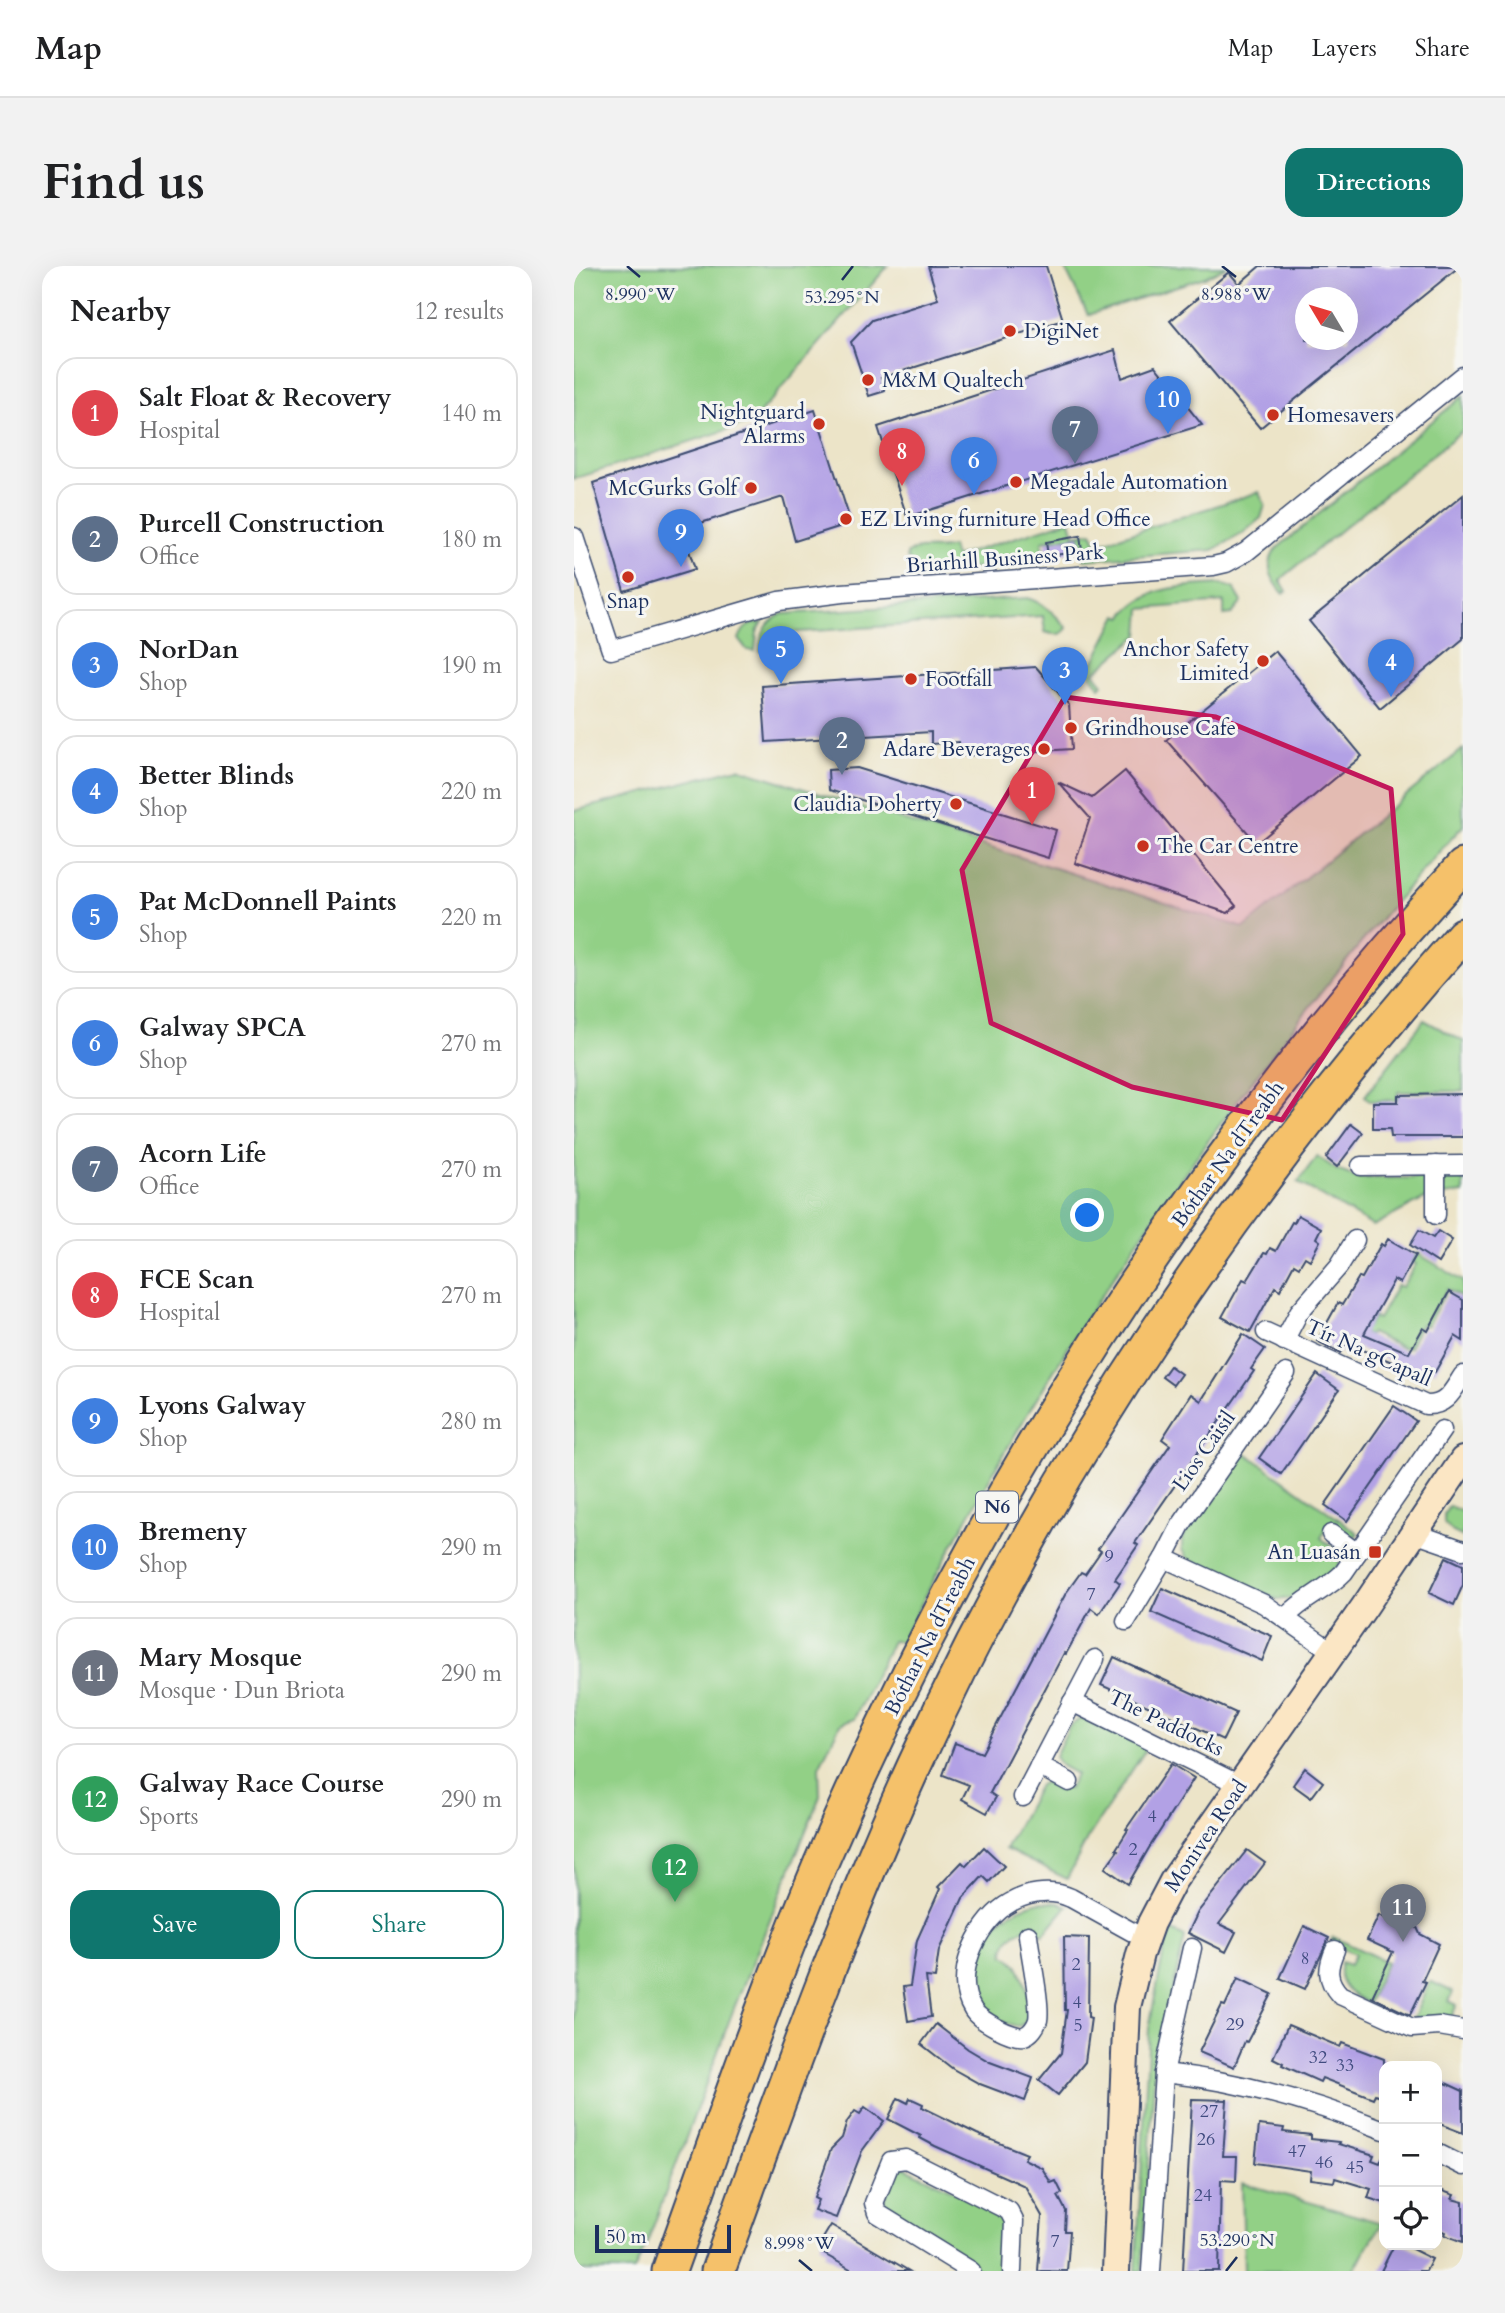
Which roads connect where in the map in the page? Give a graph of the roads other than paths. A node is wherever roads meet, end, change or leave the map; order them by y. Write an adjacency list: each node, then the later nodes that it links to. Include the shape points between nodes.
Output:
1 (1463, 376): 2 (street, Briarhill Business Park, via 1246,552 1213,566 779,601 611,650)
2 (574, 537)
3 (1463, 866): 39 (highway, Bóthar Na dTreabh / N6, via 1351,993 1207,1180 1123,1301 992,1516 927,1637 820,1865)
4 (1463, 935): 42 (highway, Bóthar Na dTreabh / N6, via 1288,1147 1196,1274 1121,1387 1027,1546 942,1707 858,1893)
5 (1436, 1165): 6 (street); 7 (street); 8 (street)
6 (1463, 1165)
7 (1361, 1166)
8 (1436, 1215)
9 (1355, 1240): 11 (street, Tír Na gCapall, via 1299,1312)
10 (1266, 1332): 11 (street, Tír Na gCapall)
11 (1284, 1340): 13 (street, Tír Na gCapall, via 1426,1405 1443,1402)
12 (1286, 1373): 20 (street, Lios Caisil, via 1181,1525)
13 (1463, 1375)
14 (1442, 1430): 19 (street)
15 (1463, 1460): 16 (main road, Monivea Road)
16 (1414, 1533): 18 (street); 23 (main road, Monivea Road)
17 (1331, 1534): 19 (street)
18 (1463, 1550)
19 (1357, 1552): 21 (street, via 1339,1578 1307,1597)
20 (1164, 1558): 21 (street); 22 (street, Lios Caisil)
21 (1286, 1617): 23 (street)
22 (1126, 1621)
23 (1334, 1652): 28 (main road, Monivea Road)
24 (1095, 1659): 25 (street, The Paddocks)
25 (1072, 1702): 26 (street, The Paddocks); 28 (street, The Paddocks)
26 (1039, 1766): 27 (street); 29 (street, The Paddocks)
27 (1069, 1782)
28 (1240, 1785): 31 (main road, Monivea Road, via 1173,1881)
29 (1023, 1797)
30 (1028, 1935): 31 (street, via 1038,2014 1033,2029 1021,2036 978,2016 967,1990 974,1942 985,1923 1002,1908 1028,1895 1059,1893)
31 (1145, 1939): 45 (main road, Monivea Road, via 1127,2007)
32 (1192, 1948): 35 (street)
33 (1335, 1950): 34 (street, via 1329,1974 1340,1994 1412,2028)
34 (1463, 2029)
35 (1164, 2073): 36 (street, via 1253,2088); 46 (street)
36 (1379, 2128)
37 (1442, 2156): 38 (street)
38 (1463, 2166)
39 (682, 2236): 40 (highway); 41 (highway, Bóthar Na dTreabh / N6)
40 (658, 2271)
41 (669, 2271)
42 (718, 2271)
43 (971, 2271): 44 (street, via 877,2213 874,2203 891,2161 906,2159 1009,2211 1014,2221)
44 (1012, 2271)
45 (1116, 2271)
46 (1151, 2271)

